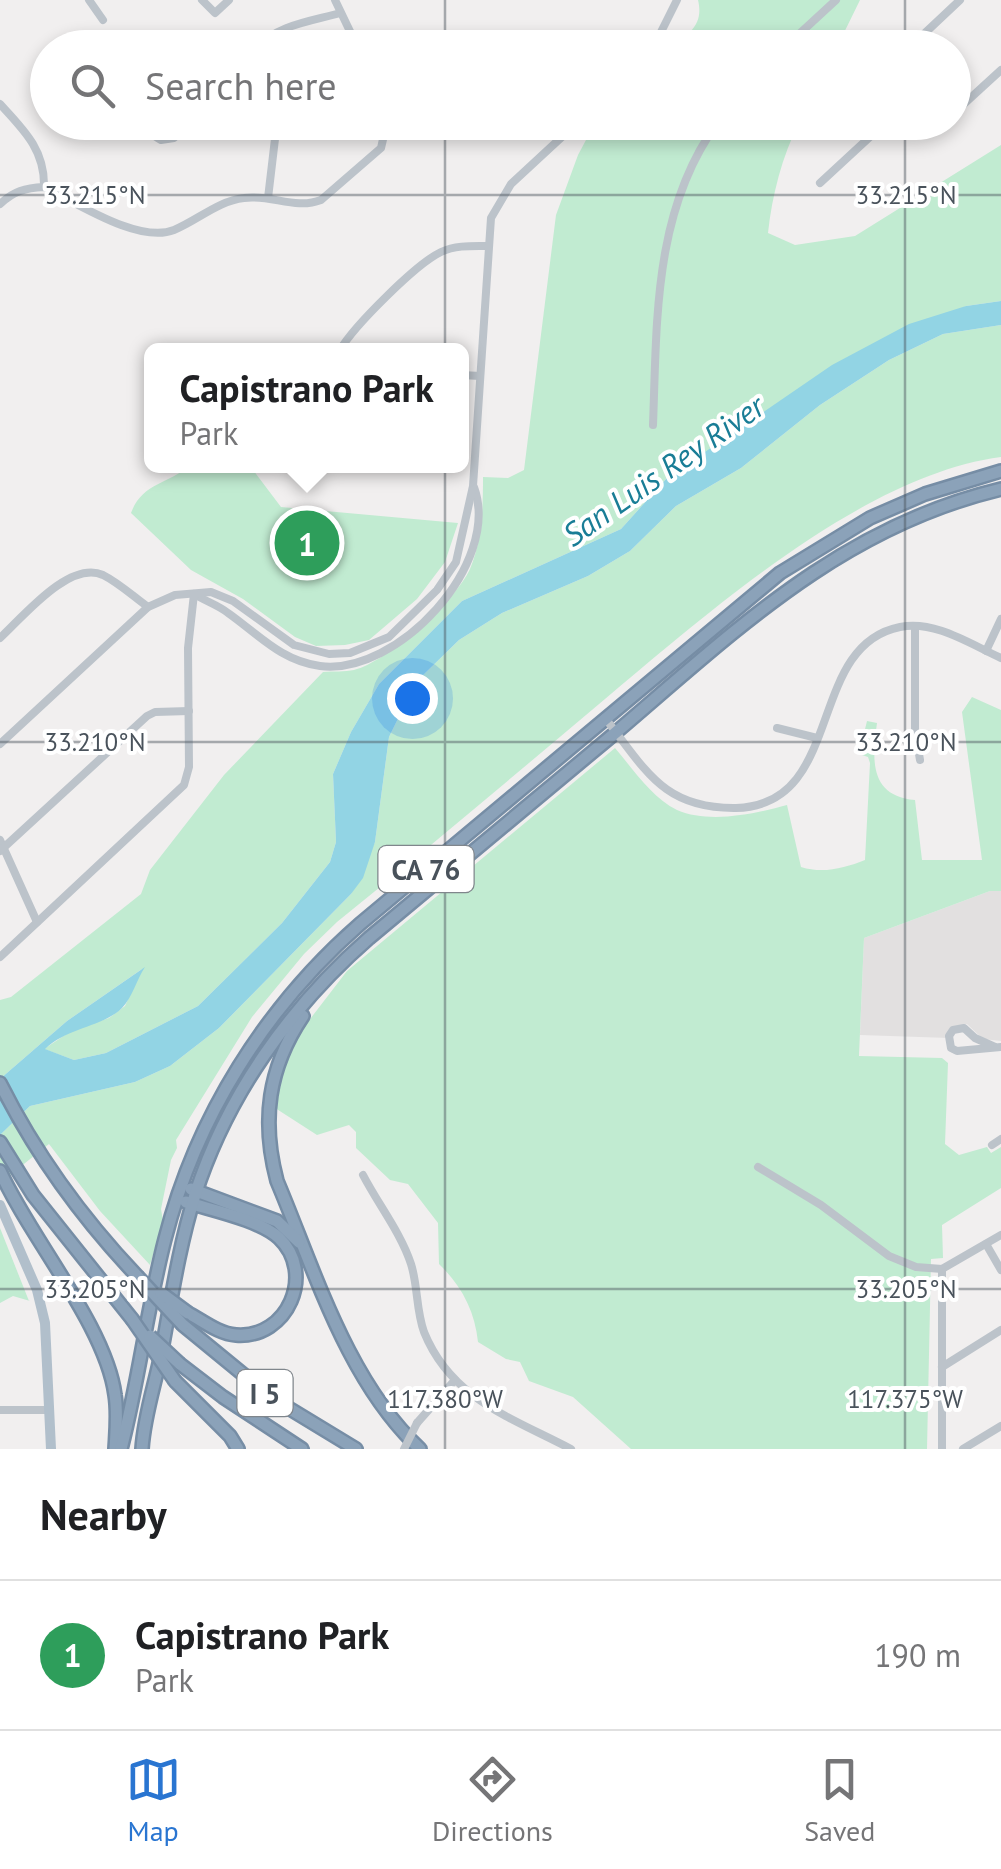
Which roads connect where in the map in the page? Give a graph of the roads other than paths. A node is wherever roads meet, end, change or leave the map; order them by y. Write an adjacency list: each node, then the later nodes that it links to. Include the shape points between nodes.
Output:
1 (88, 0): 10 (street)
2 (202, 0): 3 (street, via 215,13)
3 (229, 0)
4 (335, 0): 9 (street)
5 (663, 0): 8 (street)
6 (836, 0): 14 (street)
7 (960, 0): 15 (street)
8 (676, 3): 13 (street)
9 (340, 13): 11 (street); 12 (street)
10 (103, 20)
11 (281, 30)
12 (349, 30)
13 (662, 30)
14 (804, 30)
15 (928, 30)
16 (1001, 70): 17 (street)
17 (971, 98)
18 (0, 104): 25 (street, via 40,152)
19 (275, 140): 26 (street)
20 (383, 140): 26 (street, via 321,200 301,206)
21 (560, 140): 28 (street, via 504,194 491,218)
22 (707, 140): 32 (street, via 669,230)
23 (868, 140): 24 (street)
24 (820, 182)
25 (44, 187): 26 (street, via 150,235 177,229 234,199); 27 (street, via 26,188)
26 (268, 198)
27 (0, 204)
28 (488, 246): 29 (street, via 453,248 429,260); 31 (street)
29 (345, 343)
30 (469, 375): 31 (street)
31 (480, 376): 34 (street)
32 (653, 425)
33 (469, 455): 34 (street)
34 (475, 455): 37 (street, via 476,538 463,572 392,650 366,662 325,667 287,657)
35 (1001, 471): 45 (highway, CA 76, via 925,494 823,544)
36 (1001, 489): 47 (highway, CA 76, via 917,515 837,555 761,609)
37 (194, 594): 38 (street); 44 (street)
38 (148, 607): 41 (street, via 103,576 78,573); 49 (street)
39 (1001, 619): 42 (street)
40 (915, 626): 42 (street); 48 (street, via 885,632 854,657); 50 (street)
41 (0, 638)
42 (986, 651): 43 (street)
43 (1001, 658)
44 (189, 711): 51 (street, via 147,716); 52 (street, via 184,785)
45 (605, 718): 47 (street); 63 (highway, CA 76, via 300,982 222,1094)
46 (777, 728): 48 (street)
47 (616, 732): 48 (street, via 670,794 714,807 762,805 781,796 801,774); 53 (highway, CA 76)
48 (817, 738)
49 (0, 744)
50 (920, 760)
51 (1, 846): 52 (street)
52 (37, 922): 54 (street)
53 (348, 956): 64 (highway, CA 76, via 254,1071); 72 (highway, via 288,1040 268,1108 278,1181)
54 (0, 957)
55 (998, 1047): 55 (street, via 964,1028 949,1036 957,1052)
56 (0, 1083): 74 (highway, I 5, bridge, via 32,1141 114,1251)
57 (1001, 1139): 59 (street)
58 (0, 1142): 73 (highway, I 5, via 33,1195)
59 (992, 1145)
60 (758, 1166): 70 (street, via 889,1256 916,1268)
61 (0, 1170): 82 (highway, via 98,1342 115,1392)
62 (363, 1176): 77 (street, via 410,1262 418,1314 435,1357)
63 (182, 1186): 64 (highway); 65 (highway, CA 76)
64 (197, 1191): 67 (highway, CA 76); 72 (highway, via 277,1221 302,1247)
65 (177, 1200): 67 (highway); 82 (highway, CA 76)
66 (0, 1204): 79 (main road, via 37,1290)
67 (192, 1204): 74 (highway, via 266,1229 286,1247 296,1275 286,1312 261,1332 234,1335); 83 (highway, CA 76)
68 (1001, 1235): 69 (street)
69 (986, 1244): 70 (street); 71 (street)
70 (942, 1269): 76 (street)
71 (1001, 1270)
72 (321, 1286): 88 (highway, via 362,1376)
73 (132, 1319): 84 (highway, bridge, via 175,1381); 85 (highway, I 5, bridge, via 223,1398)
74 (186, 1319): 86 (highway, I 5, via 272,1398)
75 (1001, 1330): 76 (street)
76 (942, 1367): 90 (street)
77 (456, 1380): 87 (street, bridge, via 416,1423); 89 (street, via 505,1419)
78 (0, 1410): 79 (street)
79 (50, 1410): 81 (main road)
80 (1001, 1426): 91 (street)
81 (51, 1449)
82 (118, 1449)
83 (141, 1449)
84 (238, 1449)
85 (302, 1449)
86 (356, 1449)
87 (404, 1449)
88 (420, 1449)
89 (570, 1449)
90 (942, 1449)
91 (963, 1449)

